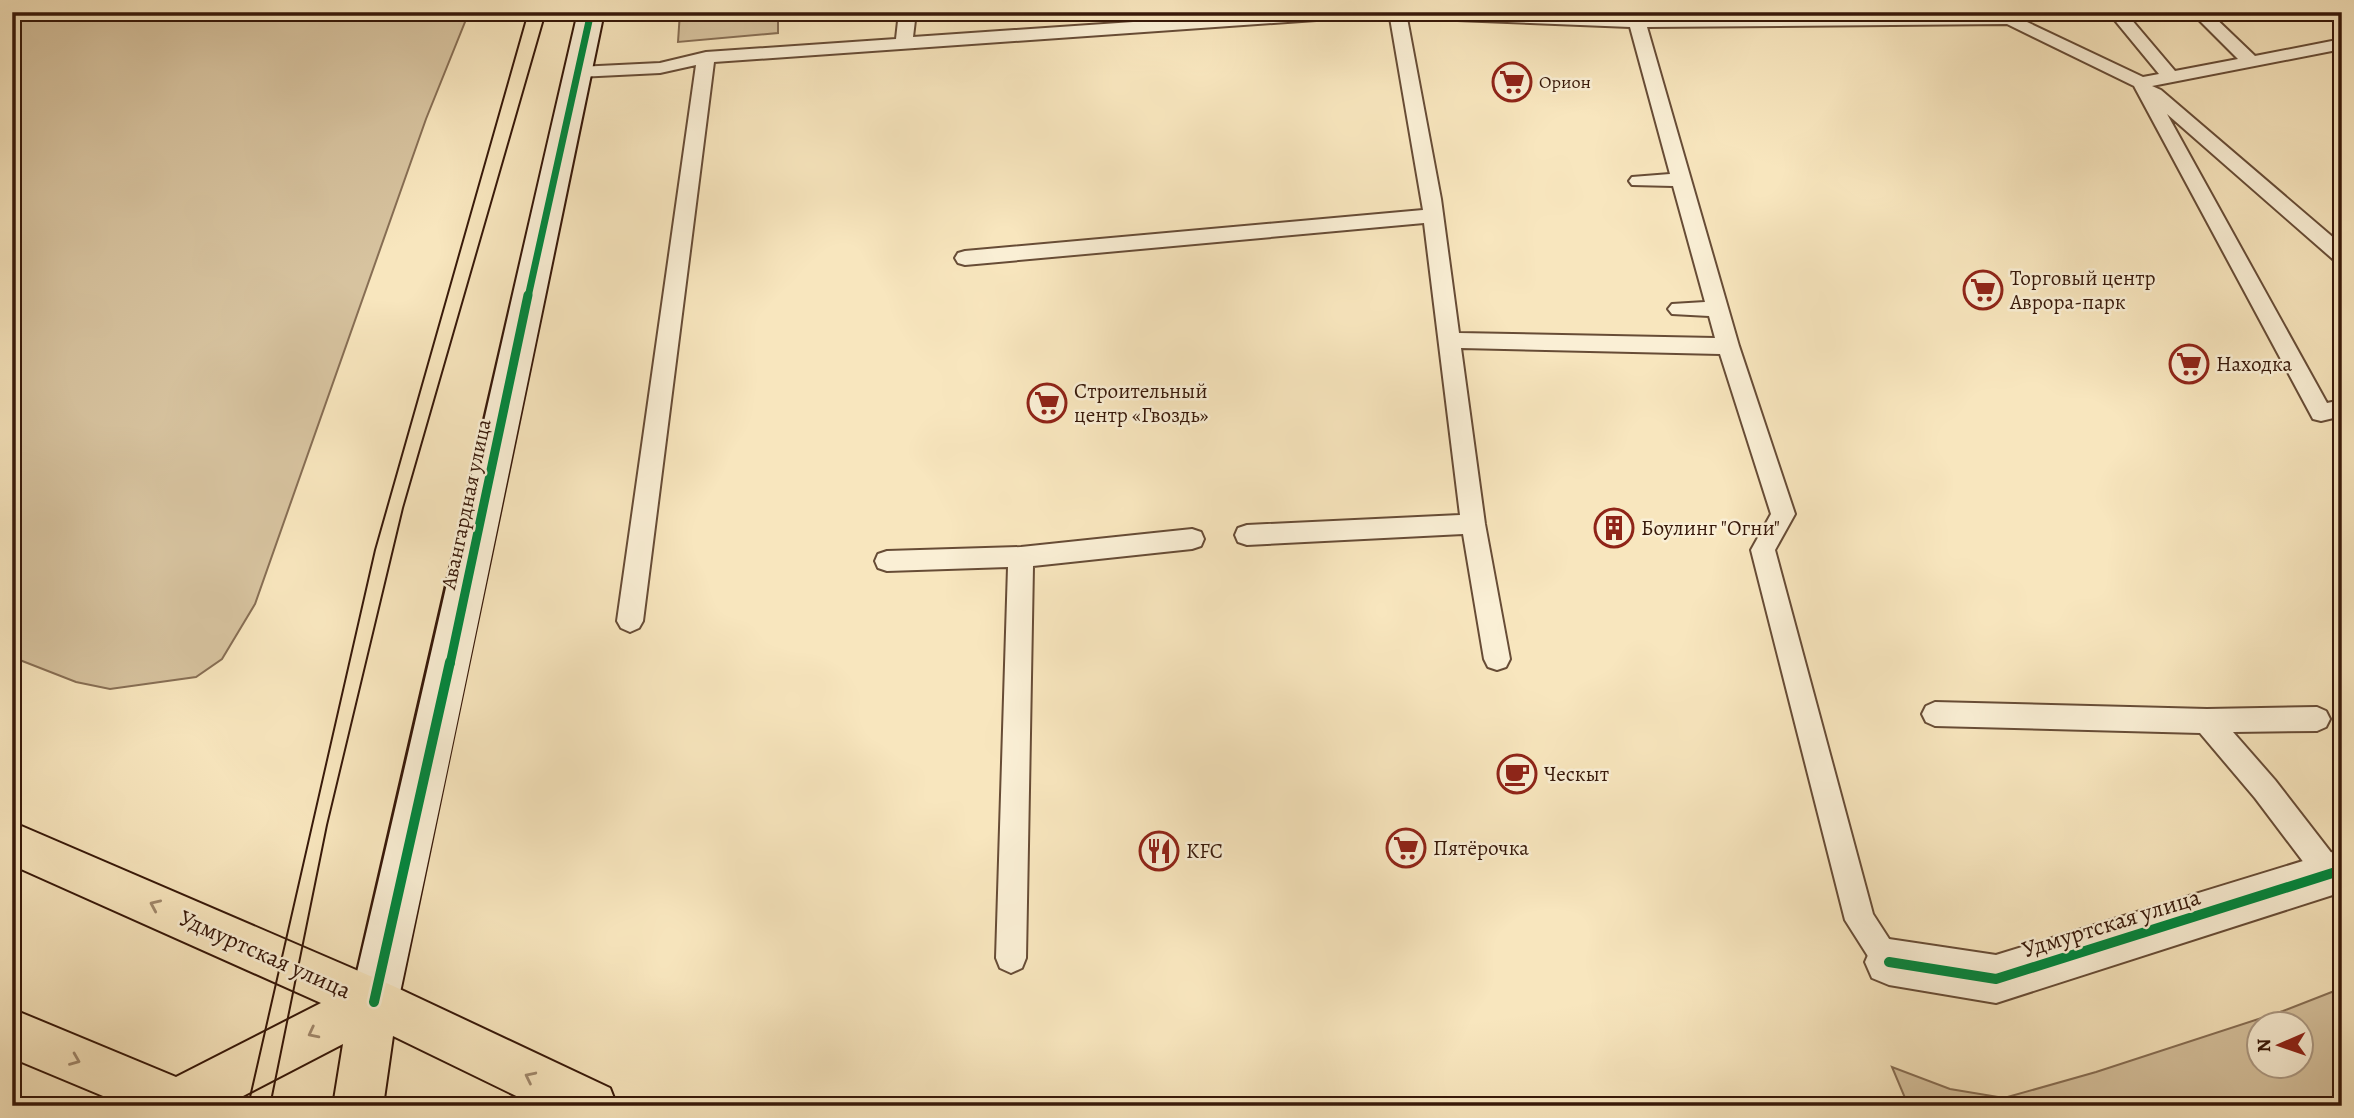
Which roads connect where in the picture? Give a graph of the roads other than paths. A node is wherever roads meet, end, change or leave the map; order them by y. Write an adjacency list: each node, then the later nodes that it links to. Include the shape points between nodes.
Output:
1 (591, 12): 14 (street, Авангардная улица)
2 (908, 12): 10 (lane)
3 (1359, 12): 8 (lane)
4 (2116, 12): 15 (lane)
5 (2199, 12): 13 (lane)
6 (1388, 13): 9 (lane); 19 (lane)
7 (2008, 16): 9 (lane); 16 (lane)
8 (1111, 21): 10 (lane)
9 (1637, 22): 17 (lane)
10 (904, 43): 12 (lane)
11 (2342, 44): 13 (lane)
12 (706, 58): 14 (lane, via 660,68); 32 (lane)
13 (2251, 62): 15 (lane)
14 (578, 72): 41 (street, Авангардная улица)
15 (2171, 77): 16 (lane)
16 (2141, 83): 20 (lane); 26 (lane, via 2321,413)
17 (1682, 180): 18 (lane); 23 (lane)
18 (1639, 181)
19 (1432, 216): 21 (lane); 24 (lane)
20 (2342, 256)
21 (965, 258)
22 (1679, 309): 23 (lane)
23 (1718, 309): 25 (lane)
24 (1448, 340): 25 (lane); 27 (lane)
25 (1728, 346): 40 (lane, via 1783,514 1763,550 1766,563 1860,920)
26 (2342, 408)
27 (1473, 524): 28 (lane); 33 (lane)
28 (1247, 535)
29 (1192, 539): 30 (lane)
30 (1021, 557): 31 (lane); 39 (lane)
31 (887, 561)
32 (630, 621)
33 (1497, 659)
34 (1935, 714): 36 (lane)
35 (2317, 719): 36 (lane)
36 (2207, 721): 38 (lane)
37 (12, 843): 41 (main road, Удмуртская улица, one-way to 37)
38 (2336, 872): 40 (street, Удмуртская улица, via 1996,979)
39 (1011, 958)
40 (1889, 962)
41 (374, 1002): 43 (main road, one-way to 43); 44 (main road); 45 (main road, Удмуртская улица, one-way to 41)
42 (12, 1033): 43 (main road, one-way to 43)
43 (181, 1104)
44 (358, 1106)
45 (592, 1106)

